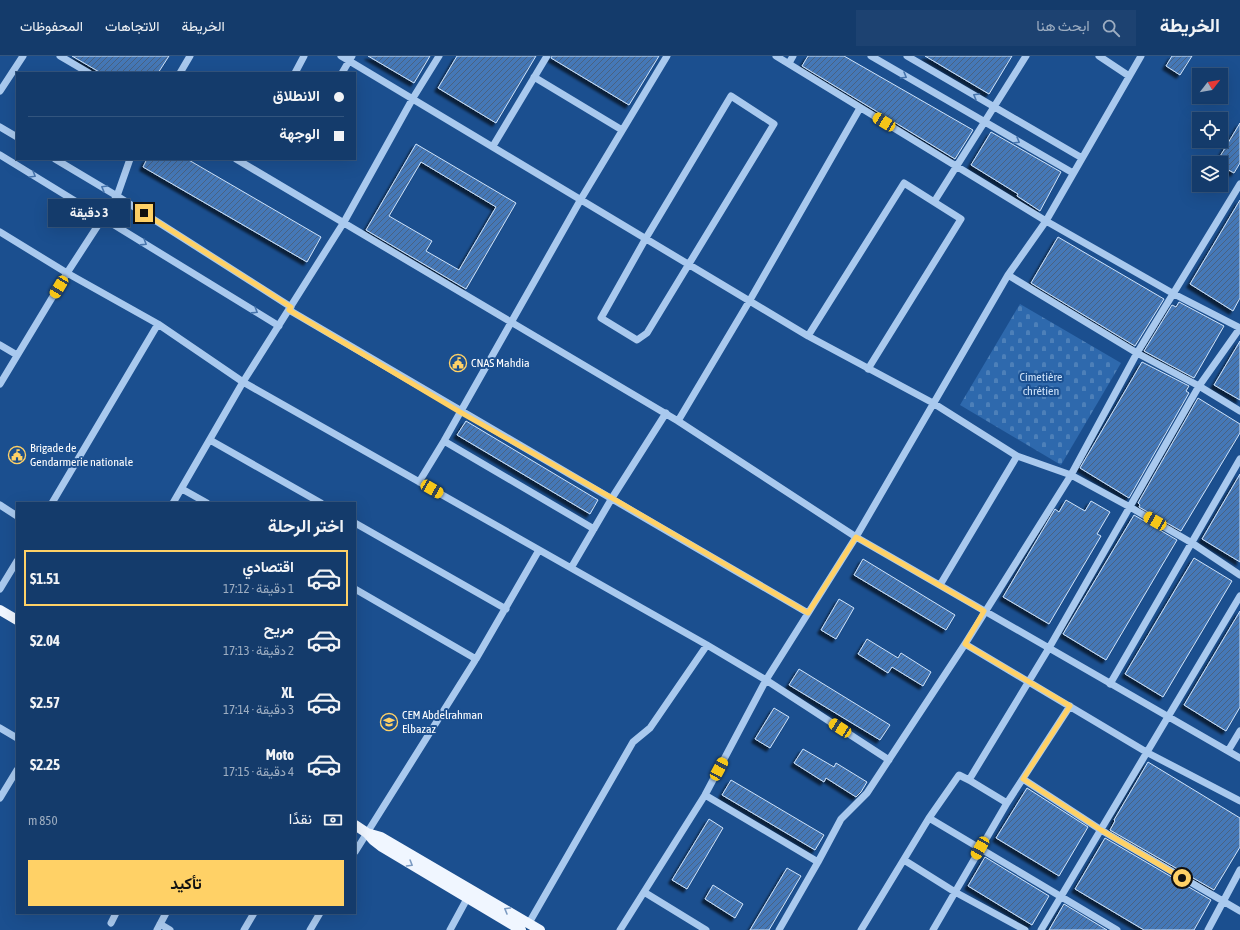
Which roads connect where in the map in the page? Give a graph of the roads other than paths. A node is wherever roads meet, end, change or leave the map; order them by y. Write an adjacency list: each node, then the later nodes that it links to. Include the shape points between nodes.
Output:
1 (23, 56): 24 (street)
2 (60, 56): 18 (street)
3 (190, 56): 19 (street)
4 (304, 56): 20 (street)
5 (341, 56): 16 (street)
6 (439, 56): 25 (street)
7 (547, 56): 23 (street)
8 (667, 56): 30 (street)
9 (776, 56): 17 (street)
10 (793, 56): 17 (street)
11 (871, 56): 28 (street, one-way to 28)
12 (907, 56): 26 (street, one-way to 12)
13 (1026, 56): 26 (street)
14 (1099, 56): 22 (street)
15 (1141, 56): 22 (street)
16 (351, 58): 21 (street); 25 (street)
17 (788, 63): 27 (street)
18 (87, 72)
19 (181, 72)
20 (296, 72)
21 (343, 72)
22 (1129, 76): 34 (street)
23 (534, 77): 30 (street); 32 (street)
24 (0, 91)
25 (413, 98): 32 (street); 46 (street)
26 (994, 107): 28 (street); 34 (street)
27 (860, 108): 38 (street); 53 (street)
28 (985, 122): 38 (street); 39 (street, one-way to 39)
29 (0, 127): 31 (street)
30 (622, 130): 42 (street)
31 (16, 136)
32 (493, 146): 42 (street)
33 (0, 155): 44 (street, one-way to 44)
34 (1082, 158): 39 (street)
35 (56, 160): 41 (street, one-way to 35)
36 (130, 160): 41 (street)
37 (238, 160): 46 (street)
38 (956, 167): 43 (street); 45 (street)
39 (1073, 173): 45 (street)
40 (1240, 184): 52 (street)
41 (117, 196): 44 (street); 54 (street)
42 (581, 199): 48 (street); 55 (street)
43 (934, 202): 59 (street, via 904,183); 63 (street, via 961,219)
44 (103, 217): 50 (street); 57 (street, one-way to 57)
45 (1046, 221): 51 (street); 52 (street)
46 (344, 222): 54 (street); 55 (street)
47 (0, 232): 50 (street)
48 (646, 238): 49 (street); 49 (street, via 601,318 637,340 647,333); 49 (street, via 731,96 774,124)
49 (689, 264): 53 (street)
50 (67, 273): 56 (street); 62 (street)
51 (1008, 274): 61 (street); 67 (street)
52 (1174, 294): 58 (street); 61 (street)
53 (750, 300): 59 (street); 71 (street)
54 (290, 308): 57 (street); 69 (street)
55 (511, 322): 69 (street); 70 (street)
56 (158, 324): 64 (street); 80 (street)
57 (279, 326): 64 (street)
58 (1240, 328): 66 (street)
59 (808, 336): 63 (street)
60 (0, 345): 62 (street)
61 (1137, 353): 66 (street); 76 (street)
62 (17, 355): 65 (street)
63 (868, 369): 67 (street)
64 (243, 382): 72 (street); 77 (street)
65 (0, 384)
66 (1199, 386): 68 (street); 85 (street)
67 (933, 403): 74 (street); 89 (street)
68 (1240, 411)
69 (460, 412): 73 (street); 79 (street)
70 (666, 413): 71 (street); 79 (street)
71 (678, 421): 89 (street)
72 (210, 440): 78 (street); 83 (street)
73 (444, 441): 77 (street); 88 (street)
74 (1017, 456): 76 (street); 95 (street)
75 (1240, 459): 90 (street)
76 (1071, 474): 85 (street); 101 (street)
77 (419, 482): 91 (street)
78 (182, 488): 81 (street); 82 (street)
79 (612, 498): 88 (street); 102 (street)
80 (53, 502)
81 (174, 502)
82 (205, 502)
83 (319, 502)
84 (0, 505): 86 (street)
85 (1130, 507): 90 (street); 106 (street)
86 (16, 515)
87 (356, 524): 99 (street)
88 (594, 529): 93 (street)
89 (856, 537): 95 (street); 102 (street)
90 (1192, 543): 94 (street); 110 (street)
91 (539, 550): 93 (street); 99 (street)
92 (16, 563): 96 (street)
93 (571, 568): 105 (street)
94 (1240, 575)
95 (940, 585): 101 (street)
96 (0, 589)
97 (356, 590): 107 (street)
98 (1240, 596): 112 (street)
99 (506, 609): 107 (street)
100 (0, 610): 103 (main road)
101 (984, 611): 104 (street); 106 (street)
102 (808, 613): 108 (street)
103 (16, 619)
104 (965, 644): 109 (street); 119 (street)
105 (706, 645): 108 (street); 147 (street, via 650,728 633,742)
106 (1049, 648): 109 (street); 110 (street)
107 (476, 659): 130 (street)
108 (766, 680): 119 (street); 123 (street)
109 (1028, 682): 111 (street); 122 (street)
110 (1110, 684): 112 (street)
111 (1070, 706): 117 (street); 121 (street)
112 (1168, 717): 116 (street); 117 (street)
113 (0, 728): 115 (street)
114 (1240, 731): 116 (street)
115 (16, 737)
116 (1228, 751): 118 (street)
117 (1148, 753): 125 (street); 129 (street)
118 (1240, 758)
119 (889, 760): 134 (street, via 867,793 841,819)
120 (16, 772): 124 (street)
121 (1023, 779): 126 (street); 129 (street)
122 (969, 780): 126 (street); 127 (street, via 959,775)
123 (705, 794): 134 (street); 136 (street)
124 (0, 798)
125 (1240, 801)
126 (1007, 803): 131 (street)
127 (929, 818): 131 (street); 133 (street)
128 (356, 826): 130 (main road)
129 (1101, 830): 139 (street); 140 (street)
130 (368, 833): 132 (street); 138 (main road, via 381,837)
131 (980, 848): 137 (street); 139 (street)
132 (356, 851)
133 (904, 860): 137 (street); 158 (street)
134 (818, 862): 157 (street)
135 (1240, 870): 140 (street)
136 (644, 892): 155 (street); 156 (street)
137 (955, 892): 159 (street); 160 (street)
138 (470, 894): 147 (main road, one-way to 138); 152 (street); 153 (main road)
139 (1061, 896): 161 (street); 162 (street)
140 (1223, 902): 141 (street); 163 (street)
141 (1240, 911)
142 (116, 914): 146 (street)
143 (166, 914): 148 (street)
144 (253, 914): 150 (street)
145 (319, 914): 151 (street)
146 (111, 923)
147 (529, 923): 154 (main road)
148 (159, 927): 149 (street)
149 (170, 930)
150 (244, 930)
151 (310, 930)
152 (450, 930)
153 (521, 930)
154 (540, 930)
155 (620, 930)
156 (706, 930)
157 (779, 930)
158 (861, 930)
159 (933, 930)
160 (1025, 930)
161 (1041, 930)
162 (1117, 930)
163 (1208, 930)

